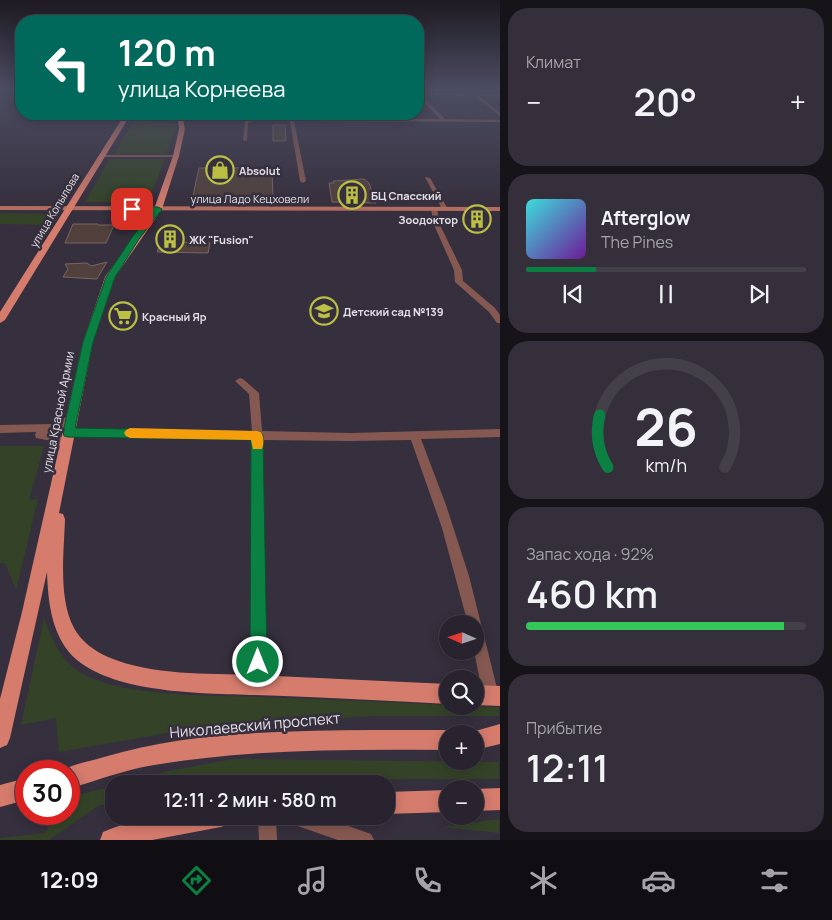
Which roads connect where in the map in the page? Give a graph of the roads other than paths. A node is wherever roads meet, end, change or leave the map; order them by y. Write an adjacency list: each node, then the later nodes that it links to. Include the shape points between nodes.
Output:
1 (118, 129): 6 (main road, улица Копылова)
2 (182, 129): 7 (main road, улица Красной Армии)
3 (246, 129): 5 (street)
4 (294, 129): 9 (street)
5 (245, 140)
6 (101, 156): 7 (street); 11 (main road, улица Копылова)
7 (176, 156): 12 (main road, улица Красной Армии)
8 (427, 178): 14 (street)
9 (303, 181)
10 (0, 208): 11 (main road, улица Ладо Кецховели)
11 (68, 208): 12 (main road, улица Ладо Кецховели); 16 (main road, улица Копылова)
12 (158, 209): 13 (main road, улица Ладо Кецховели); 19 (main road, улица Красной Армии, via 110,277 88,342)
13 (434, 209): 14 (main road, улица Ладо Кецховели); 17 (street, via 437,225 458,270 459,282)
14 (445, 209): 15 (main road, улица Ладо Кецховели)
15 (500, 209)
16 (0, 320)
17 (500, 321)
18 (240, 381): 25 (street, via 254,393)
19 (72, 418): 20 (street, via 55,428); 21 (main road, улица Красной Армии)
20 (0, 429)
21 (68, 432): 25 (street); 26 (main road, улица Красной Армии)
22 (500, 433): 23 (street)
23 (414, 435): 25 (street); 28 (street, via 444,514)
24 (0, 436): 26 (street, via 53,435 59,438)
25 (257, 436): 30 (street)
26 (65, 451): 27 (main road, улица Красной Армии)
27 (61, 477): 30 (main road, via 55,572 64,627 77,647 96,662 127,673 183,682); 34 (main road, улица Красной Армии)
28 (472, 615)
29 (481, 660): 32 (street)
30 (259, 686): 31 (main road)
31 (439, 694)
32 (488, 696)
33 (500, 734): 35 (main road)
34 (0, 738)
35 (484, 738)
36 (439, 740): 39 (main road, Николаевский проспект, via 341,739 211,748 152,756)
37 (484, 741): 38 (main road)
38 (500, 743)
39 (80, 775)
40 (15, 792): 41 (main road)
41 (0, 796)
42 (500, 799): 43 (main road)
43 (484, 800)
44 (439, 801): 45 (main road)
45 (395, 803)
46 (172, 825): 49 (main road)
47 (267, 825): 50 (street)
48 (320, 825): 51 (street)
49 (111, 840)
50 (268, 840)
51 (366, 840)

